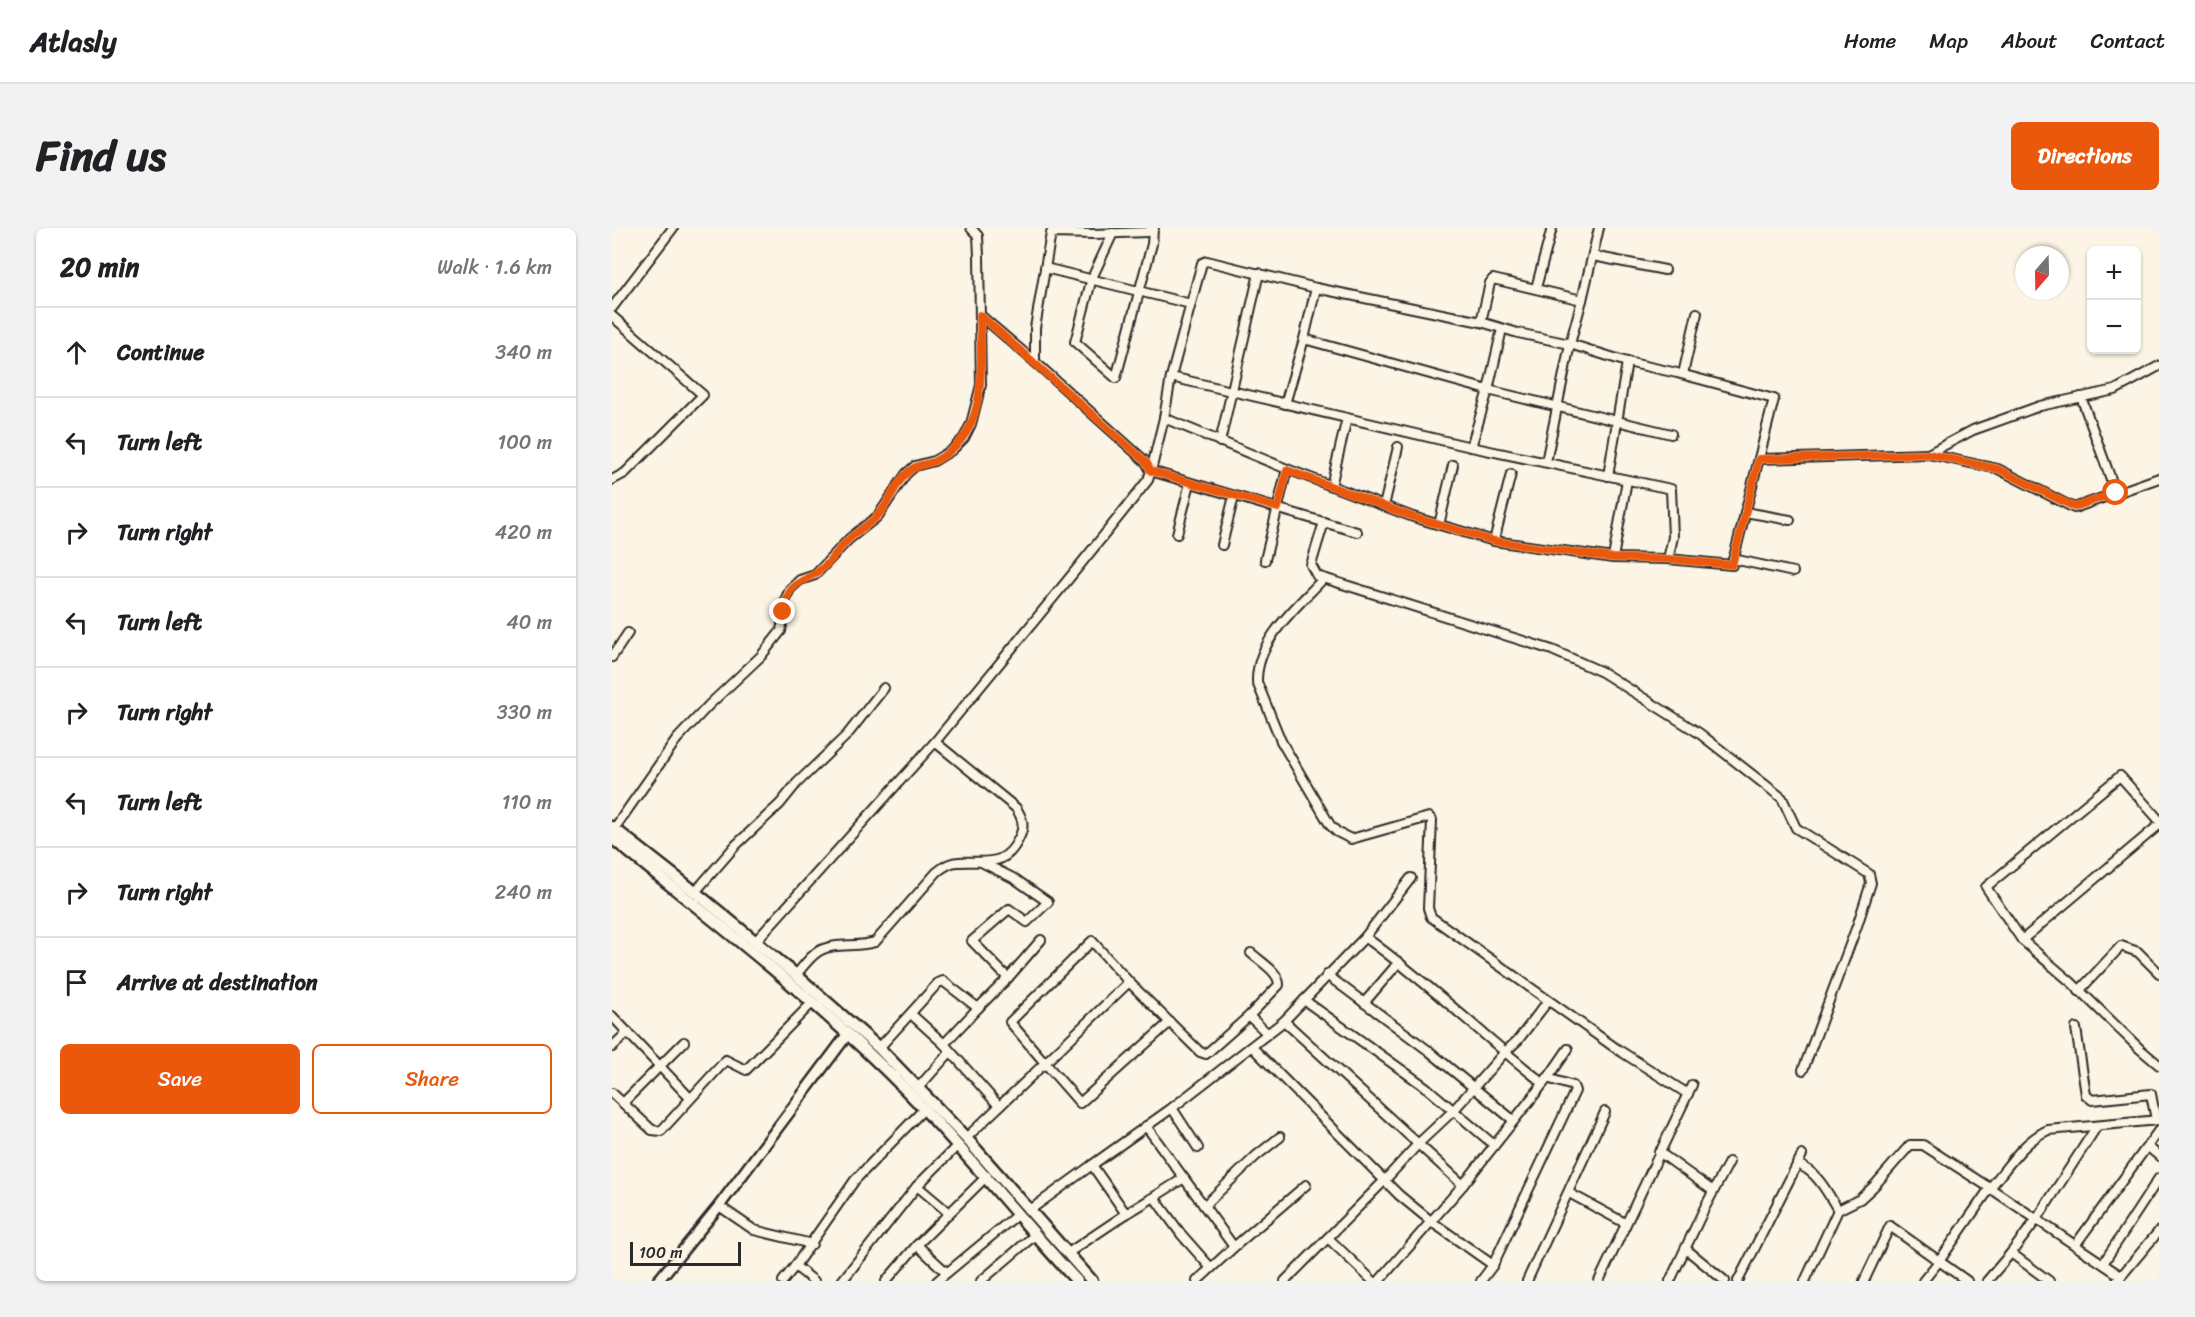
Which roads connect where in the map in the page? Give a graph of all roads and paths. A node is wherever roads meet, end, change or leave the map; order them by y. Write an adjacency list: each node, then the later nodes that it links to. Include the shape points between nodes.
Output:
1 (673, 228): 18 (street)
2 (971, 228): 20 (street, via 978,236)
3 (1153, 228): 7 (street, via 1147,232); 15 (street)
4 (1552, 228): 14 (street)
5 (1599, 228): 8 (street)
6 (1053, 231): 7 (street); 9 (street)
7 (1113, 234): 12 (street)
8 (1593, 256): 10 (street); 16 (street)
9 (1045, 268): 12 (street); 26 (street, via 1035,328)
10 (1665, 270)
11 (1259, 273): 13 (street); 17 (street, via 1202,262); 31 (street)
12 (1092, 279): 15 (street); 15 (street, via 1075,342 1116,378)
13 (1316, 288): 22 (street); 24 (street)
14 (1536, 288): 16 (street); 22 (street, via 1493,279)
15 (1138, 291): 17 (street)
16 (1582, 300): 25 (street)
17 (1191, 304): 30 (street)
18 (612, 308)
19 (1697, 313): 29 (street)
20 (980, 315): 26 (street); 80 (street, via 981,385 964,438 934,461 915,466 878,516 849,539 815,575 790,589 781,631 677,739)
21 (612, 316): 52 (street, via 703,395 625,473)
22 (1481, 322): 23 (street)
23 (1502, 328): 25 (street); 32 (street)
24 (1304, 339): 32 (street); 34 (street)
25 (1570, 344): 27 (street); 35 (street)
26 (1035, 362): 48 (street, via 1146,462)
27 (1627, 362): 29 (street); 38 (street)
28 (2159, 366): 33 (street, via 2115,390)
29 (1683, 374): 44 (street, via 1774,399)
30 (1171, 377): 31 (street); 36 (street)
31 (1232, 390): 34 (street); 40 (street)
32 (1488, 390): 35 (street); 42 (street)
33 (2081, 397): 43 (street, via 2040,406 1973,430); 56 (street)
34 (1285, 404): 37 (street)
35 (1557, 405): 38 (street); 45 (street)
36 (1164, 418): 40 (street); 48 (street)
37 (1347, 418): 42 (street); 55 (street)
38 (1617, 421): 39 (street); 50 (street)
39 (1671, 434)
40 (1220, 442): 47 (street)
41 (1398, 447): 58 (street)
42 (1471, 447): 45 (street)
43 (1928, 454): 44 (street); 56 (street, via 1998,469 2074,507)
44 (1759, 459): 60 (street)
45 (1546, 462): 50 (street)
46 (1453, 465): 63 (street)
47 (1287, 470): 55 (street); 59 (street)
48 (1151, 471): 54 (street); 77 (street, via 1148,480 1050,603)
49 (1511, 474): 66 (street)
50 (1608, 476): 53 (street)
51 (2159, 478): 56 (street)
52 (612, 480)
53 (1626, 480): 68 (street); 69 (street, via 1671,489 1674,537)
54 (1190, 483): 57 (street); 65 (street)
55 (1331, 486): 58 (street)
56 (2116, 493)
57 (1234, 496): 59 (street); 67 (street)
58 (1384, 506): 63 (street)
59 (1278, 508): 62 (street); 71 (street)
60 (1745, 512): 61 (street); 70 (street)
61 (1790, 520)
62 (1324, 522): 64 (street); 73 (street, via 1311,565 1312,571)
63 (1439, 525): 66 (street)
64 (1358, 532)
65 (1177, 534)
66 (1494, 541): 68 (street)
67 (1222, 545)
68 (1613, 558): 69 (street)
69 (1668, 559): 70 (street, via 1732,565)
70 (1733, 559): 72 (street)
71 (1265, 560)
72 (1793, 572)
73 (1323, 579): 97 (street, via 1274,634 1257,673 1281,741 1330,825 1344,836 1351,839 1432,820 1428,908 1431,917); 121 (street, via 1552,650 1602,672 1700,733 1782,798 1796,828 1869,874 1870,889)
74 (628, 633): 75 (street)
75 (612, 657)
76 (884, 688): 83 (street, via 847,735 796,783)
77 (934, 742): 81 (street, via 1022,817 1021,835 1014,848 1003,858); 87 (street)
78 (2159, 820): 86 (street, via 2120,776 1986,887)
79 (2159, 825): 86 (street)
80 (613, 831): 83 (main road); 98 (main road)
81 (983, 863): 91 (street, via 946,865 875,942 827,948); 93 (street, via 1016,879 1048,902 1027,922 1009,909 972,941)
82 (1411, 878): 84 (street)
83 (695, 892): 87 (main road)
84 (1365, 937): 89 (street); 92 (street)
85 (1041, 940): 93 (street)
86 (2022, 940): 95 (street)
87 (755, 942): 91 (main road)
88 (1251, 953): 103 (street, via 1280,981)
89 (1400, 962): 99 (street); 117 (street)
90 (2159, 973): 95 (street, via 2138,952 2121,946)
91 (796, 975): 114 (main road)
92 (1328, 975): 96 (street); 99 (street)
93 (1008, 978): 100 (street)
94 (1129, 982): 105 (street); 118 (street); 118 (street, via 1092,941 1048,983 1010,1023)
95 (2079, 991): 119 (street)
96 (1304, 1000): 104 (street); 134 (street)
97 (1548, 1001): 117 (street); 127 (street)
98 (812, 1003): 109 (main road); 129 (street, via 746,1070 726,1060)
99 (1364, 1003): 125 (street)
100 (978, 1008): 101 (street, via 943,981); 111 (street)
101 (911, 1014): 111 (street); 114 (street)
102 (612, 1016): 107 (street)
103 (1249, 1016): 105 (street, via 1206,1054); 108 (street)
104 (1284, 1021): 108 (street); 143 (street)
105 (1170, 1022): 118 (street, via 1080,1103)
106 (2076, 1028): 128 (street, via 2088,1098)
107 (628, 1032): 112 (street); 120 (street)
108 (1267, 1033): 113 (street)
109 (847, 1035): 133 (main road); 165 (street)
110 (684, 1042): 120 (street)
111 (944, 1044): 116 (street)
112 (612, 1047)
113 (1252, 1047): 132 (street); 157 (street)
114 (879, 1048): 124 (main road)
115 (1568, 1049): 122 (street)
116 (950, 1052): 124 (street); 131 (street)
117 (1504, 1053): 122 (street); 125 (street)
118 (1045, 1063): 131 (street)
119 (2159, 1065)
120 (659, 1067): 129 (street); 130 (street)
121 (1803, 1070)
122 (1545, 1080): 136 (street); 187 (street, via 1573,1086 1575,1091)
123 (1692, 1085): 127 (street)
124 (918, 1088): 142 (main road)
125 (1473, 1088): 134 (street); 136 (street)
126 (612, 1093): 130 (street)
127 (1688, 1094): 148 (street)
128 (2155, 1094): 137 (street)
129 (690, 1098): 130 (street, via 661,1131 652,1130)
130 (623, 1103)
131 (999, 1106): 142 (street)
132 (1172, 1108): 138 (street); 147 (street)
133 (923, 1110): 145 (main road); 178 (street, via 855,1180)
134 (1454, 1111): 143 (street); 144 (street)
135 (1605, 1112): 163 (street)
136 (1513, 1120): 144 (street)
137 (2158, 1120): 139 (street)
138 (1146, 1126): 153 (street); 155 (street)
139 (2097, 1126): 161 (street, via 2039,1134); 172 (street)
140 (2159, 1130): 146 (street)
141 (1281, 1137): 166 (street)
142 (966, 1138): 167 (main road)
143 (1419, 1143): 157 (street); 159 (street)
144 (1494, 1145): 159 (street)
145 (957, 1146): 154 (main road); 160 (street)
146 (2147, 1146): 150 (street); 180 (street)
147 (1198, 1148)
148 (1659, 1152): 162 (street); 174 (street)
149 (1802, 1155): 152 (street)
150 (2159, 1156)
151 (1729, 1162): 162 (street)
152 (1797, 1164): 168 (street, via 1817,1177); 210 (street)
153 (1092, 1165): 167 (street); 171 (street)
154 (987, 1176): 169 (street); 170 (main road)
155 (1184, 1178): 164 (street); 166 (street)
156 (2159, 1178): 186 (street)
157 (1385, 1180): 173 (street); 177 (street)
158 (1306, 1185): 181 (street)
159 (1463, 1185): 173 (street)
160 (917, 1186): 169 (street); 195 (street)
161 (1990, 1188): 168 (street, via 1916,1143 1906,1148 1867,1192); 172 (street); 185 (street)
162 (1713, 1191): 182 (street)
163 (1569, 1193): 174 (street); 206 (street)
164 (1154, 1197): 171 (street); 189 (street)
165 (718, 1206): 178 (street, via 754,1230); 192 (street)
166 (1204, 1206): 181 (street)
167 (1030, 1210): 183 (main road)
168 (1838, 1210): 211 (street)
169 (949, 1213): 179 (street)
170 (1018, 1214): 176 (main road); 190 (street)
171 (1126, 1214): 183 (street)
172 (2037, 1220): 180 (street); 184 (street)
173 (1432, 1222): 187 (street); 204 (street)
174 (1625, 1223): 207 (street)
175 (2159, 1231): 191 (street)
176 (1036, 1234): 198 (street); 199 (main road)
177 (1328, 1238): 202 (street); 203 (street)
178 (812, 1244): 188 (street)
179 (917, 1245): 190 (street); 196 (street)
180 (2076, 1245): 186 (street)
181 (1234, 1247): 189 (street)
182 (1686, 1250): 208 (street); 209 (street)
183 (1068, 1253): 200 (main road)
184 (2011, 1253): 215 (street); 216 (street)
185 (1940, 1260): 212 (street, via 1890,1226); 213 (street); 214 (street)
186 (2104, 1262): 191 (street)
187 (1493, 1265): 205 (street)
188 (795, 1266): 193 (street); 194 (street)
189 (1211, 1268): 201 (street)
190 (946, 1272): 197 (street)
191 (2119, 1278)
192 (658, 1281)
193 (783, 1281)
194 (814, 1281)
195 (842, 1281)
196 (886, 1281)
197 (937, 1281)
198 (981, 1281)
199 (1077, 1281)
200 (1092, 1281)
201 (1197, 1281)
202 (1285, 1281)
203 (1373, 1281)
204 (1379, 1281)
205 (1481, 1281)
206 (1527, 1281)
207 (1599, 1281)
208 (1670, 1281)
209 (1725, 1281)
210 (1738, 1281)
211 (1805, 1281)
212 (1864, 1281)
213 (1923, 1281)
214 (1967, 1281)
215 (1987, 1281)
216 (2049, 1281)

